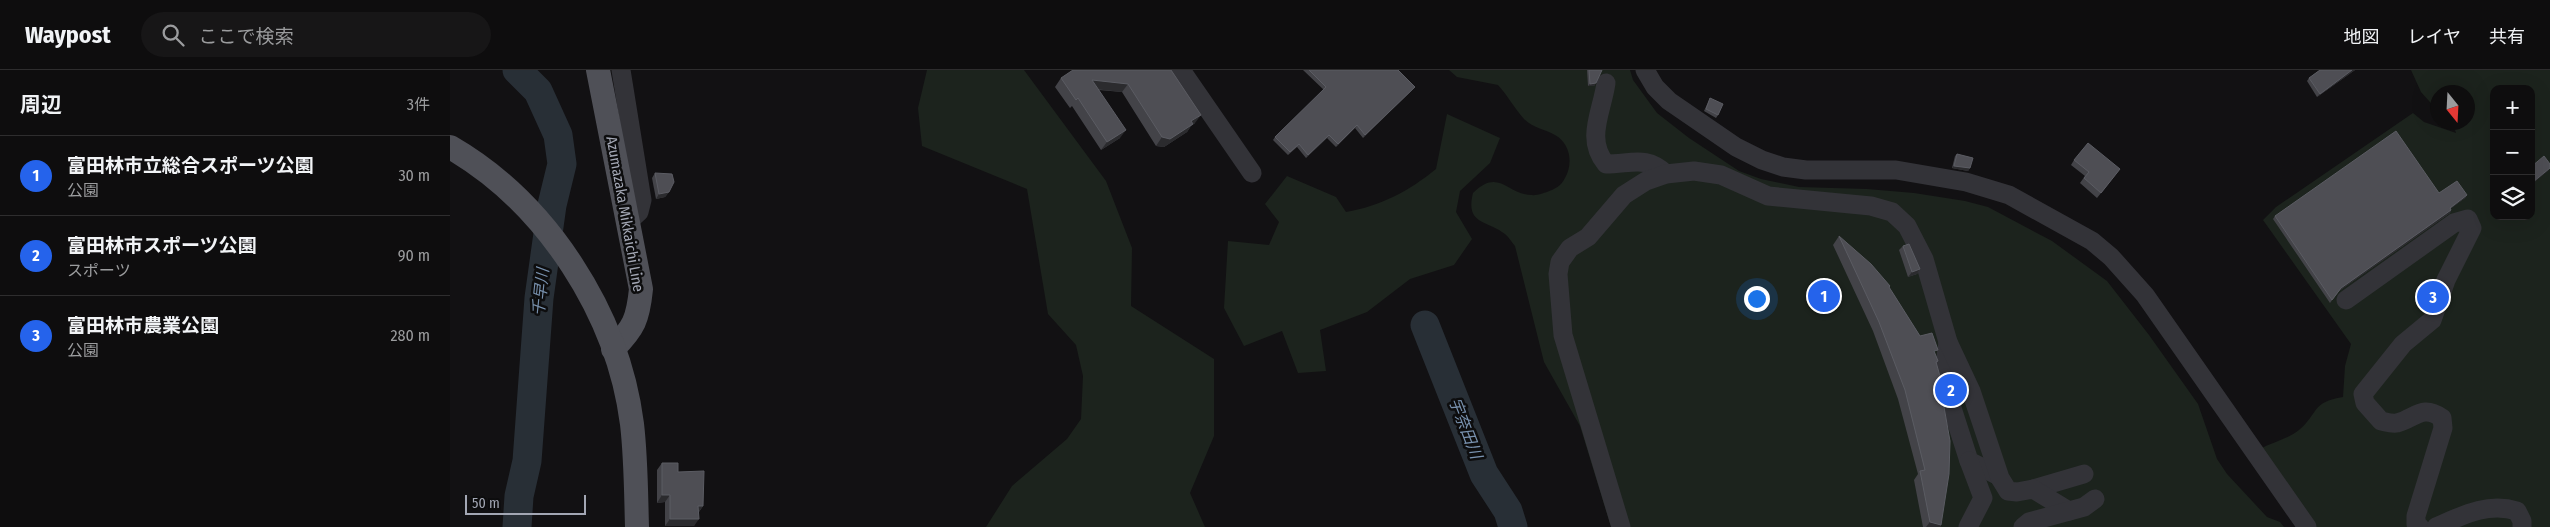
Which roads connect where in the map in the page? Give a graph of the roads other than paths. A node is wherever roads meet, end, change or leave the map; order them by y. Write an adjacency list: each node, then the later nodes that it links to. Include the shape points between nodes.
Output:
1 (598, 70): 9 (main road, Azumazaka Mikkaichi Line)
2 (621, 70): 9 (street, via 642,200 639,212)
3 (1181, 70): 7 (street)
4 (1646, 70): 23 (street, via 1668,101 1736,147 1762,160 1806,170 1896,170 1974,184 2010,195 2092,241 2111,257 2144,295)
5 (1606, 84): 8 (street, via 1594,132 1600,156 1606,164 1641,161 1656,164)
6 (454, 150): 12 (main road, via 497,181 560,247 593,301)
7 (1252, 173)
8 (1666, 174): 11 (street, via 1694,171 1721,175 1768,196 1872,206 1892,212 1907,226 1924,258); 20 (street, via 1646,181 1624,196 1588,237 1570,248 1560,262 1558,274 1563,335)
9 (629, 221): 12 (main road, Azumazaka Mikkaichi Line, via 641,289 639,313 630,332)
10 (2346, 300): 24 (street, via 2454,222 2468,219 2472,228 2446,280 2432,320 2404,344 2363,394 2365,403 2381,422 2395,423 2423,412 2433,412 2442,418 2443,428 2416,516 2416,524)
11 (1948, 342): 13 (street, via 1943,380); 15 (street, via 1971,391)
12 (613, 349): 19 (main road, via 632,423)
13 (1969, 461): 15 (street); 21 (street, via 1983,498)
14 (2084, 474): 16 (street)
15 (1999, 476): 16 (street, via 2008,491)
16 (2033, 489): 18 (street)
17 (2095, 499): 18 (street)
18 (2070, 511): 22 (street, via 2029,522)
19 (637, 527)
20 (1621, 527)
21 (1968, 527)
22 (2023, 527)
23 (2307, 527)
24 (2420, 527)
25 (2436, 527): 26 (street, via 2460,516 2502,506 2517,511)
26 (2522, 527)

